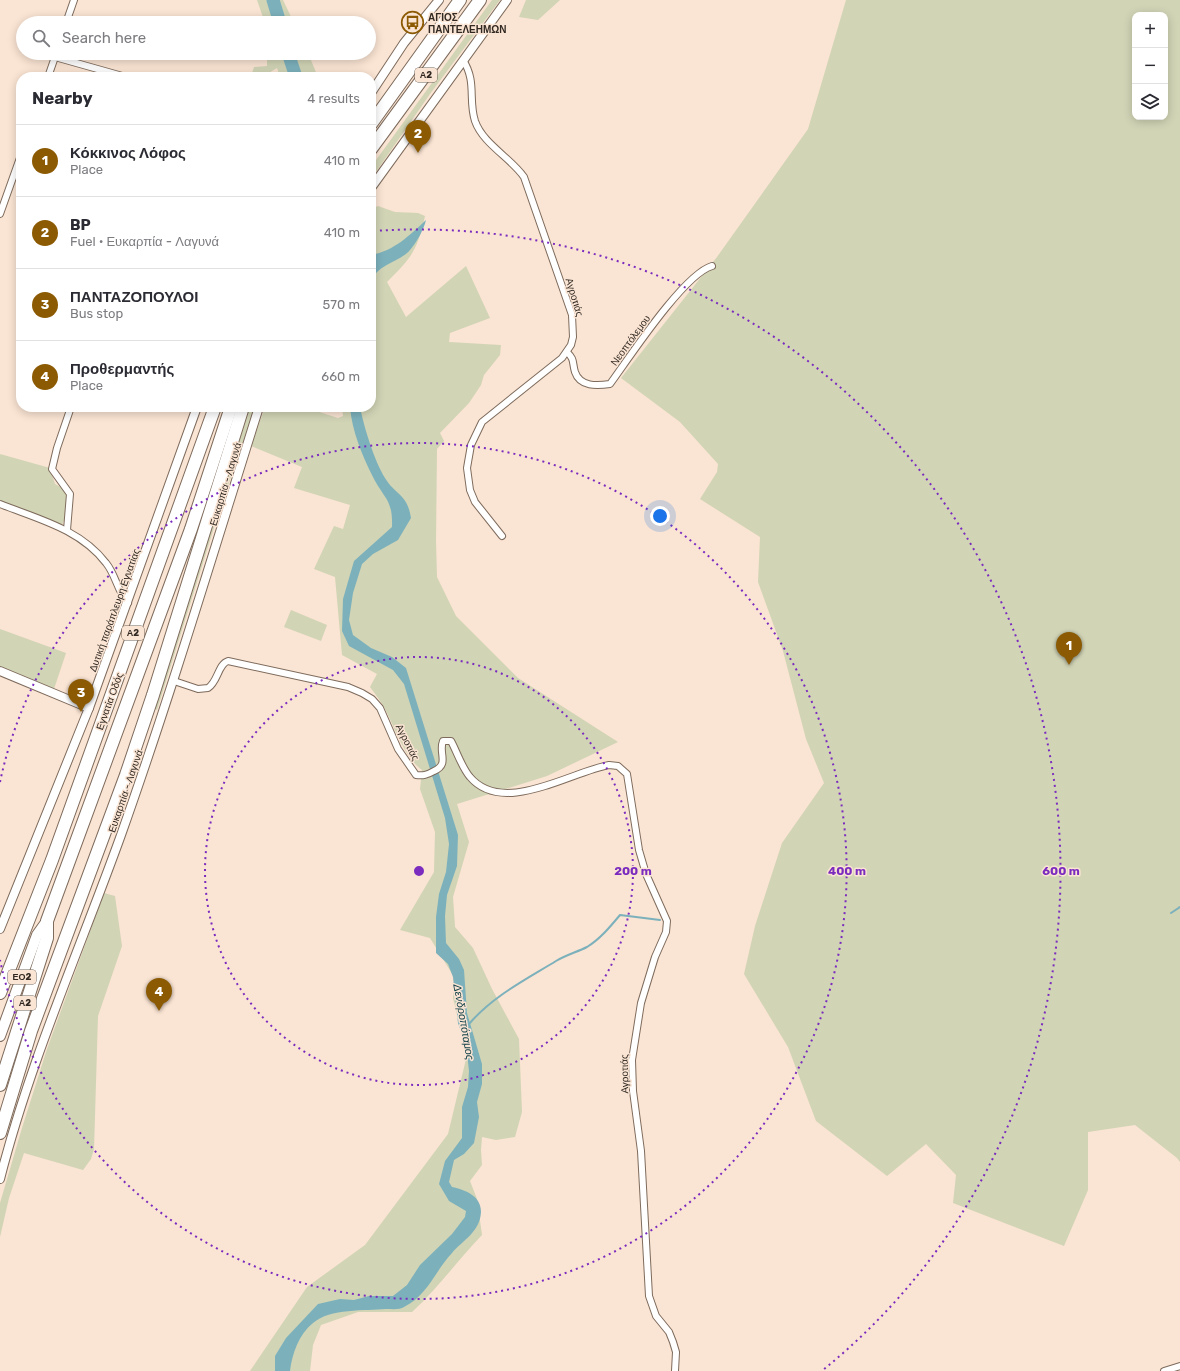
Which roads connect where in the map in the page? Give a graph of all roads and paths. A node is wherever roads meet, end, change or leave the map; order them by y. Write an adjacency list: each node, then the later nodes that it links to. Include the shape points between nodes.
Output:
1 (74, 0): 6 (street)
2 (439, 0): 12 (street, via 404,43)
3 (460, 0): 13 (highway, Α2)
4 (480, 0): 14 (highway, Α2)
5 (507, 0): 9 (street)
6 (68, 16)
7 (54, 60): 10 (street)
8 (72, 60): 11 (street)
9 (463, 60): 16 (street); 19 (street, Αγροτιάς, via 472,82 475,121 480,131 518,168 529,190 572,315 572,337)
10 (50, 72)
11 (110, 72)
12 (376, 85)
13 (376, 117)
14 (376, 142)
15 (16, 169): 17 (street)
16 (376, 181)
17 (0, 214)
18 (712, 266): 19 (street, Νεοπτόλεμου, via 691,280 654,323 610,384 593,386 582,381 575,371 573,358)
19 (567, 352): 28 (street, Αγροτιάς, via 555,366 482,422 471,446 467,468 470,490 475,502)
20 (69, 412): 27 (street, via 52,469 70,494)
21 (196, 412): 29 (street, Δυτική παράπλευρη Εγνατίας)
22 (213, 412): 35 (highway, Εγνατία Οδός / Α2, via 52,860)
23 (229, 412): 33 (highway, Εγνατία Οδός / Α2, via 191,529)
24 (242, 412): 38 (highway, via 153,695 31,1031)
25 (257, 412): 31 (street, Ευκαρπία - Λαγυνά)
26 (0, 504): 27 (street)
27 (67, 530): 29 (street, via 105,561 113,573 120,594)
28 (502, 536)
29 (128, 603): 32 (street, Δυτική παράπλευρη Εγνατίας)
30 (0, 671): 32 (street)
31 (174, 681): 39 (street, Ευκαρπία - Λαγυνά, via 121,835 38,1058); 41 (street, Αγροτιάς, via 198,689 208,688 215,682 224,663 228,661 348,687 372,699 380,708 398,749 416,774 424,776 440,768 443,762 441,745 447,740 451,742 469,777 479,785 501,793 525,792 609,765 624,770 629,780 639,850 666,921 666,932 655,957 641,1004 632,1060 633,1091 641,1151 649,1296 656,1316 669,1332 673,1342 676,1352)
32 (89, 708): 34 (street, Δυτική παράπλευρη Εγνατίας)
33 (47, 921): 36 (highway, ΕΟ2, via 38,935); 37 (highway, Α2, via 47,938)
34 (0, 929)
35 (0, 993)
36 (0, 1036)
37 (0, 1085)
38 (0, 1133)
39 (0, 1179)
40 (1180, 1366): 42 (street)
41 (675, 1371)
42 (1164, 1371)

